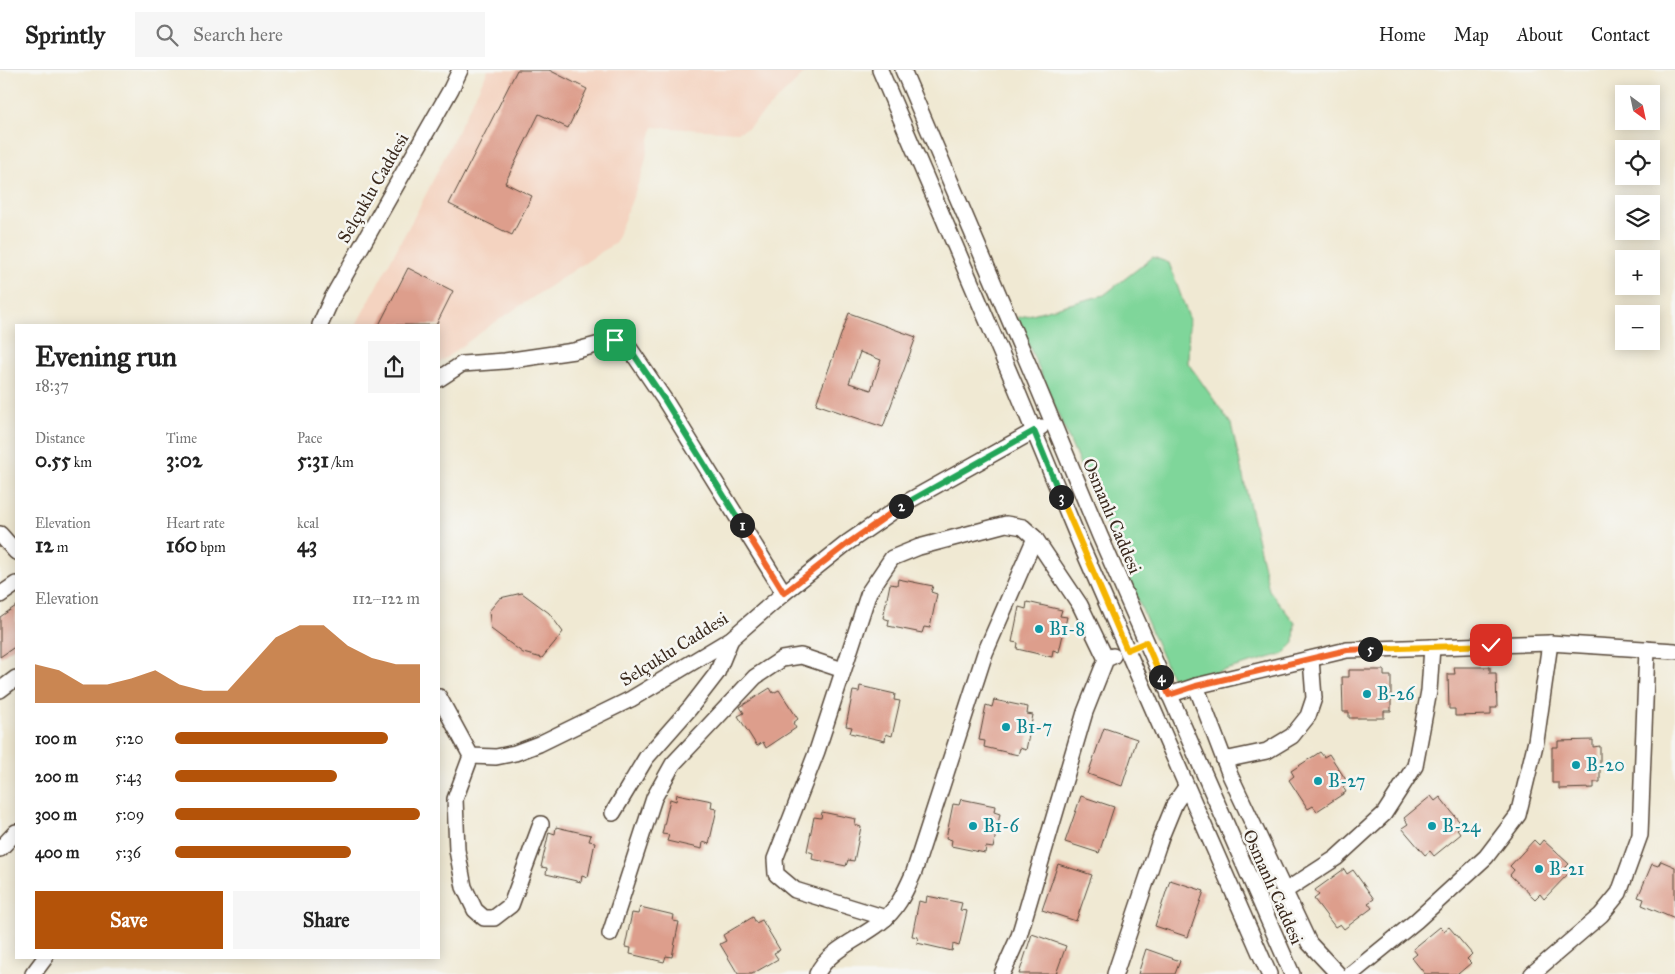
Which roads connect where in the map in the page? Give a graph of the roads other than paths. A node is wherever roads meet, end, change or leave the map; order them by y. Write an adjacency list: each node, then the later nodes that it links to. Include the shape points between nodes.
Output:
1 (460, 70): 4 (street, Selçuklu Caddesi)
2 (880, 70): 7 (street)
3 (903, 70): 6 (street, Osmanlı Caddesi)
4 (320, 324)
5 (440, 378): 12 (street, via 462,364 574,351 615,340 628,346)
6 (1052, 421): 7 (street, Selçuklu Caddesi); 15 (street, Osmanlı Caddesi)
7 (1034, 431): 12 (street, Selçuklu Caddesi, via 905,504); 19 (street)
8 (0, 534): 10 (street)
9 (1034, 538): 22 (street, via 1080,605); 23 (street, via 1023,527 1006,524 919,547 892,558 869,592); 37 (street, via 985,654 914,872 899,905)
10 (15, 551)
11 (15, 585): 13 (street)
12 (784, 593): 14 (street, Selçuklu Caddesi)
13 (0, 596)
14 (730, 639): 29 (street, Selçuklu Caddesi, via 631,699 539,744 515,754); 32 (street, via 717,673 646,758)
15 (1146, 642): 19 (street); 27 (street, Osmanlı Caddesi)
16 (1550, 643): 17 (street); 18 (street); 45 (street, via 1536,740 1518,815 1486,857 1416,921)
17 (1432, 647): 21 (street, via 1347,650); 36 (street, via 1415,766 1384,814 1336,858)
18 (1646, 649): 20 (street); 46 (street, via 1640,835 1619,893 1601,915)
19 (1127, 650): 22 (street); 31 (street)
20 (1675, 651)
21 (1311, 658): 25 (street); 30 (street, via 1314,698 1308,716 1292,736 1267,751)
22 (1106, 659): 40 (street, via 1085,712 1019,936)
23 (844, 670): 37 (street, via 775,860 776,874 795,890); 38 (street, via 801,656 782,659 755,677 673,764 654,798)
24 (15, 679): 26 (street)
25 (1196, 686): 27 (street); 30 (street)
26 (0, 690)
27 (1169, 695): 43 (street, Osmanlı Caddesi)
28 (440, 699): 29 (street)
29 (471, 756): 33 (street, via 456,799 457,850 464,887 475,910 484,918 494,918 511,905)
30 (1224, 760): 36 (street)
31 (1186, 787): 41 (street, via 1174,802); 42 (street)
32 (614, 813)
33 (541, 824)
34 (15, 833): 35 (street)
35 (0, 849)
36 (1285, 891): 44 (street, via 1309,943)
37 (886, 918): 39 (street, via 821,964)
38 (610, 934)
39 (817, 974)
40 (1002, 974)
41 (1115, 974)
42 (1269, 974)
43 (1292, 974)
44 (1338, 974)
45 (1351, 974)
46 (1532, 974)

